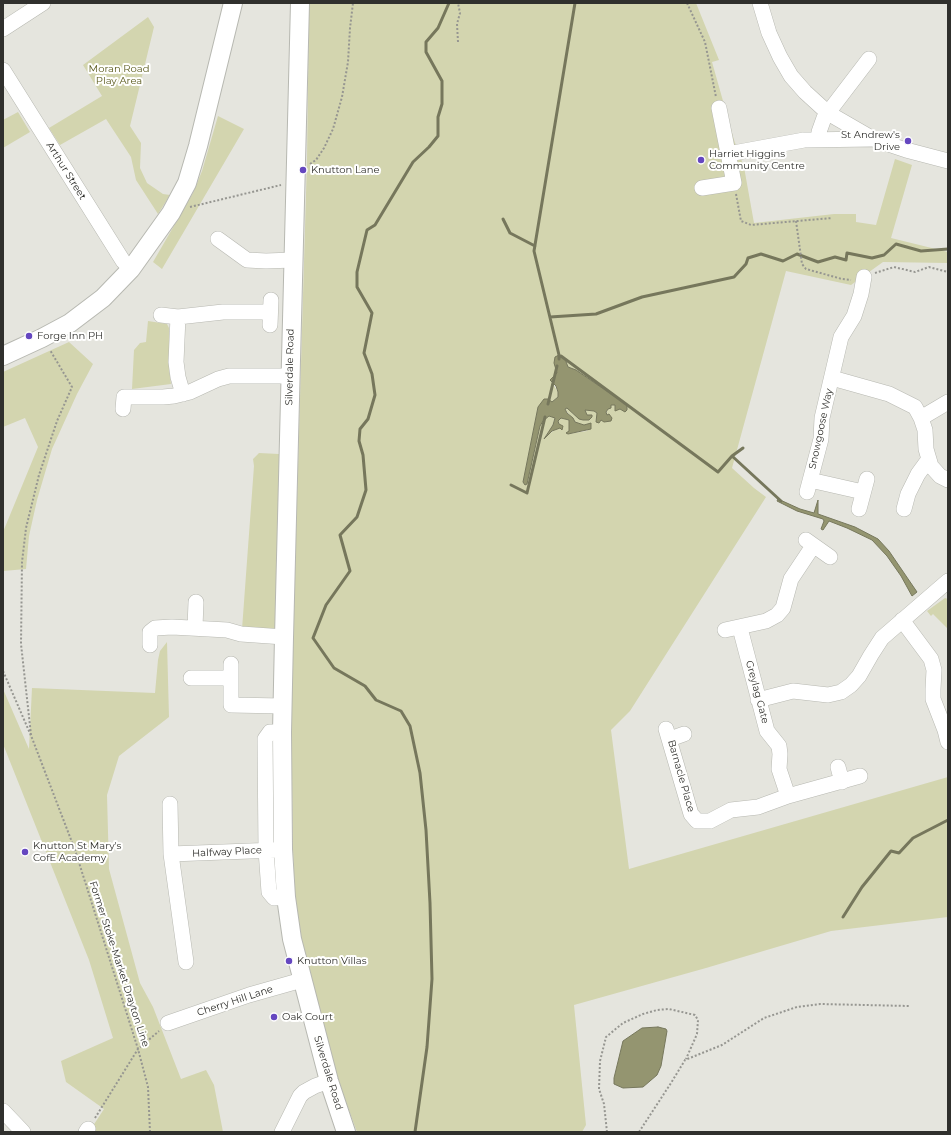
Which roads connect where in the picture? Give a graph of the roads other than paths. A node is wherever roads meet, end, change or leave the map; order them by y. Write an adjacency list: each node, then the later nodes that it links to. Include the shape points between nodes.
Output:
1 (43, 3): 5 (street)
2 (233, 3): 17 (main road, via 187,183 171,213)
3 (300, 3): 16 (main road, Silverdale Road)
4 (760, 3): 9 (street, via 769,33 791,76)
5 (3, 29)
6 (869, 59): 9 (street)
7 (3, 70): 17 (street, Arthur Street, via 124,261)
8 (719, 108): 12 (street)
9 (828, 113): 10 (street, via 824,118); 11 (street)
10 (819, 138): 11 (street); 12 (street)
11 (873, 139): 13 (street)
12 (728, 154): 14 (street, via 734,183)
13 (948, 161)
14 (702, 188)
15 (218, 239): 16 (street, via 247,260)
16 (293, 260): 23 (main road, Silverdale Road)
17 (132, 269): 22 (main road, via 103,298 70,323)
18 (864, 277): 24 (street, Snowgoose Way, via 856,293 854,316 841,337)
19 (270, 312): 21 (street, via 223,312)
20 (162, 315): 21 (street)
21 (178, 317): 25 (street, via 176,362)
22 (3, 356)
23 (290, 376): 25 (street, via 229,376); 38 (main road, Silverdale Road)
24 (832, 378): 28 (street, Snowgoose Way, via 890,394 915,407); 31 (street, Snowgoose Way, via 822,418 821,438 808,486 865,486)
25 (184, 394): 27 (street, via 124,397)
26 (948, 402): 28 (street)
27 (123, 408)
28 (921, 418): 29 (street, Snowgoose Way)
29 (929, 459): 30 (street, Snowgoose Way, via 931,466 940,476); 32 (street, via 918,474)
30 (948, 480)
31 (859, 509)
32 (904, 509)
33 (830, 557): 41 (street, Greylag Gate, via 810,543 791,579 783,608 766,621 732,629)
34 (947, 585): 36 (street)
35 (196, 602): 37 (street)
36 (907, 616): 41 (street, via 882,638 859,676 841,692 828,695 793,691); 44 (street, via 931,659 934,670 934,699)
37 (195, 627): 38 (street); 39 (street, via 155,628 150,632)
38 (284, 637): 42 (main road, Silverdale Road)
39 (150, 646)
40 (191, 678): 42 (street, via 231,671 231,705)
41 (758, 700): 48 (street, Greylag Gate, via 767,731 779,746 779,769)
42 (282, 706): 50 (main road, Silverdale Road, via 276,732)
43 (674, 734): 48 (street, Barnacle Place, via 691,814 697,821 710,822 731,810 758,807)
44 (947, 734)
45 (838, 766): 47 (street)
46 (860, 776): 47 (street)
47 (842, 782): 48 (street)
48 (788, 796)
49 (170, 804): 51 (street)
50 (274, 850): 51 (street, Halfway Place); 53 (main road, Silverdale Road, via 280,898)
51 (171, 854): 52 (street)
52 (186, 962)
53 (302, 980): 54 (street, Cherry Hill Lane); 55 (main road, Silverdale Road)
54 (168, 1023)
55 (329, 1081): 58 (street, via 300,1096); 59 (main road, Silverdale Road)
56 (3, 1111): 57 (street)
57 (23, 1132)
58 (282, 1132)
59 (346, 1132)

